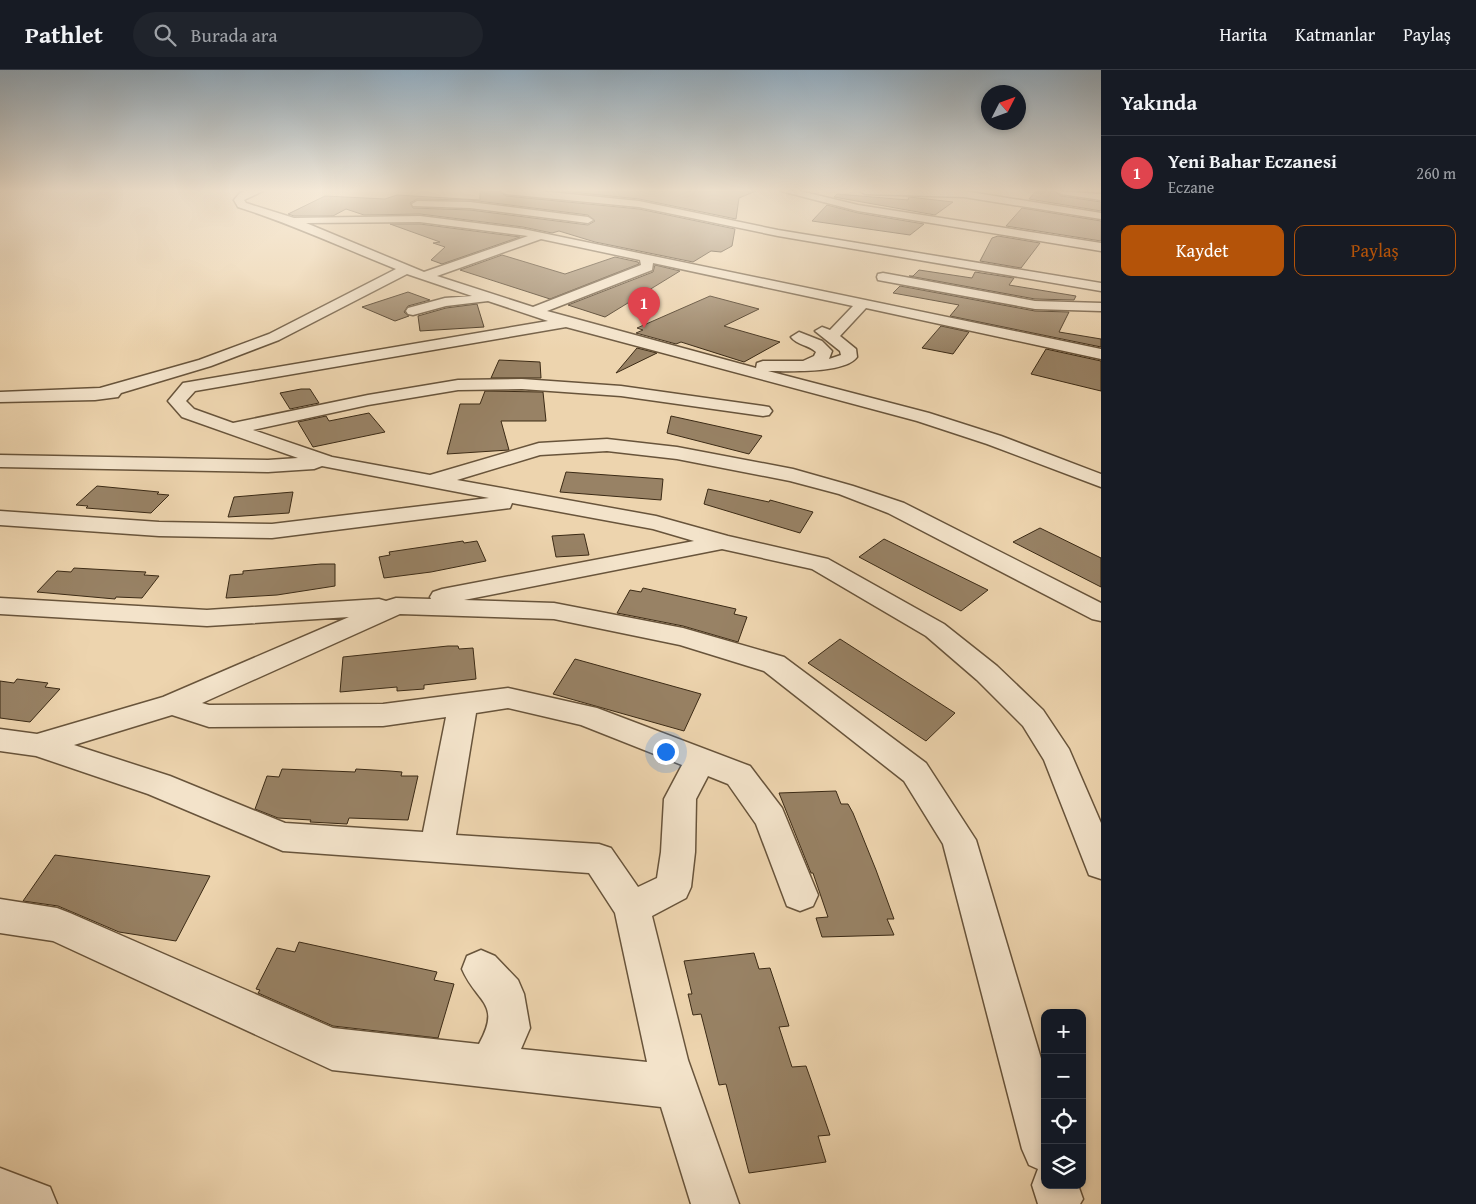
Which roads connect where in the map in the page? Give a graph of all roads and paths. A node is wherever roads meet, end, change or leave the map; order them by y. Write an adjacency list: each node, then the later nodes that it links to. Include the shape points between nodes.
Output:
1 (348, 244): 11 (street)
2 (518, 244): 12 (street)
3 (579, 244): 8 (street)
4 (842, 244): 9 (street)
5 (1077, 244): 7 (street)
6 (944, 246): 9 (street)
7 (1101, 247)
8 (646, 258): 14 (street); 19 (street, via 648,267)
9 (931, 259): 13 (street)
10 (902, 262): 14 (street)
11 (406, 268): 12 (street); 29 (street, via 274,337 205,363)
12 (424, 276): 15 (street)
13 (1101, 287)
14 (869, 290): 16 (street); 17 (street); 26 (street, via 826,334 848,349 849,357 834,363)
15 (494, 298): 19 (street); 20 (street, via 446,302)
16 (1064, 306): 18 (street); 21 (street)
17 (886, 307): 24 (street); 27 (street, via 902,322)
18 (1101, 308)
19 (535, 311): 22 (street)
20 (413, 312)
21 (1101, 316)
22 (567, 322): 25 (street); 28 (street)
23 (799, 337): 26 (street, via 818,344 824,351 821,359)
24 (1101, 354)
25 (712, 363): 26 (street); 36 (street, via 923,417)
26 (806, 366)
27 (1101, 366)
28 (189, 387): 29 (street); 32 (street, via 177,401 188,413)
29 (95, 395): 30 (street)
30 (0, 397)
31 (763, 411): 32 (street, via 622,391 522,384 458,385)
32 (229, 429): 34 (street)
33 (0, 461): 34 (street, via 268,466)
34 (328, 462): 35 (street)
35 (431, 481): 37 (street); 42 (street, via 540,449 606,445 677,453 792,475 896,508)
36 (1101, 481)
37 (526, 500): 38 (street, via 272,531 159,529); 39 (street, via 656,523)
38 (0, 518)
39 (722, 542): 41 (street); 49 (street, via 820,564 935,630 987,673 1033,718 1058,757)
40 (0, 606): 41 (street, via 207,618)
41 (396, 606): 44 (street); 56 (street, via 554,611 683,637 774,664 915,772 959,840)
42 (1101, 613)
43 (463, 704): 44 (street, via 383,715 218,716); 47 (street, via 508,698 578,714); 48 (street)
44 (172, 705): 46 (street)
45 (0, 740): 46 (street)
46 (38, 746): 48 (street, via 159,785 283,837)
47 (700, 760): 50 (street, via 740,775 770,818); 51 (street, via 680,799 673,888)
48 (437, 848): 51 (street, via 599,858)
49 (1101, 864)
50 (800, 895)
51 (632, 908): 55 (street)
52 (0, 916): 54 (street, via 57,925 332,1049)
53 (481, 969): 54 (street, via 504,994 510,1028)
54 (489, 1067): 55 (street)
55 (676, 1087): 59 (street)
56 (1044, 1144)
57 (0, 1191): 58 (street)
58 (33, 1204)
59 (715, 1204)

